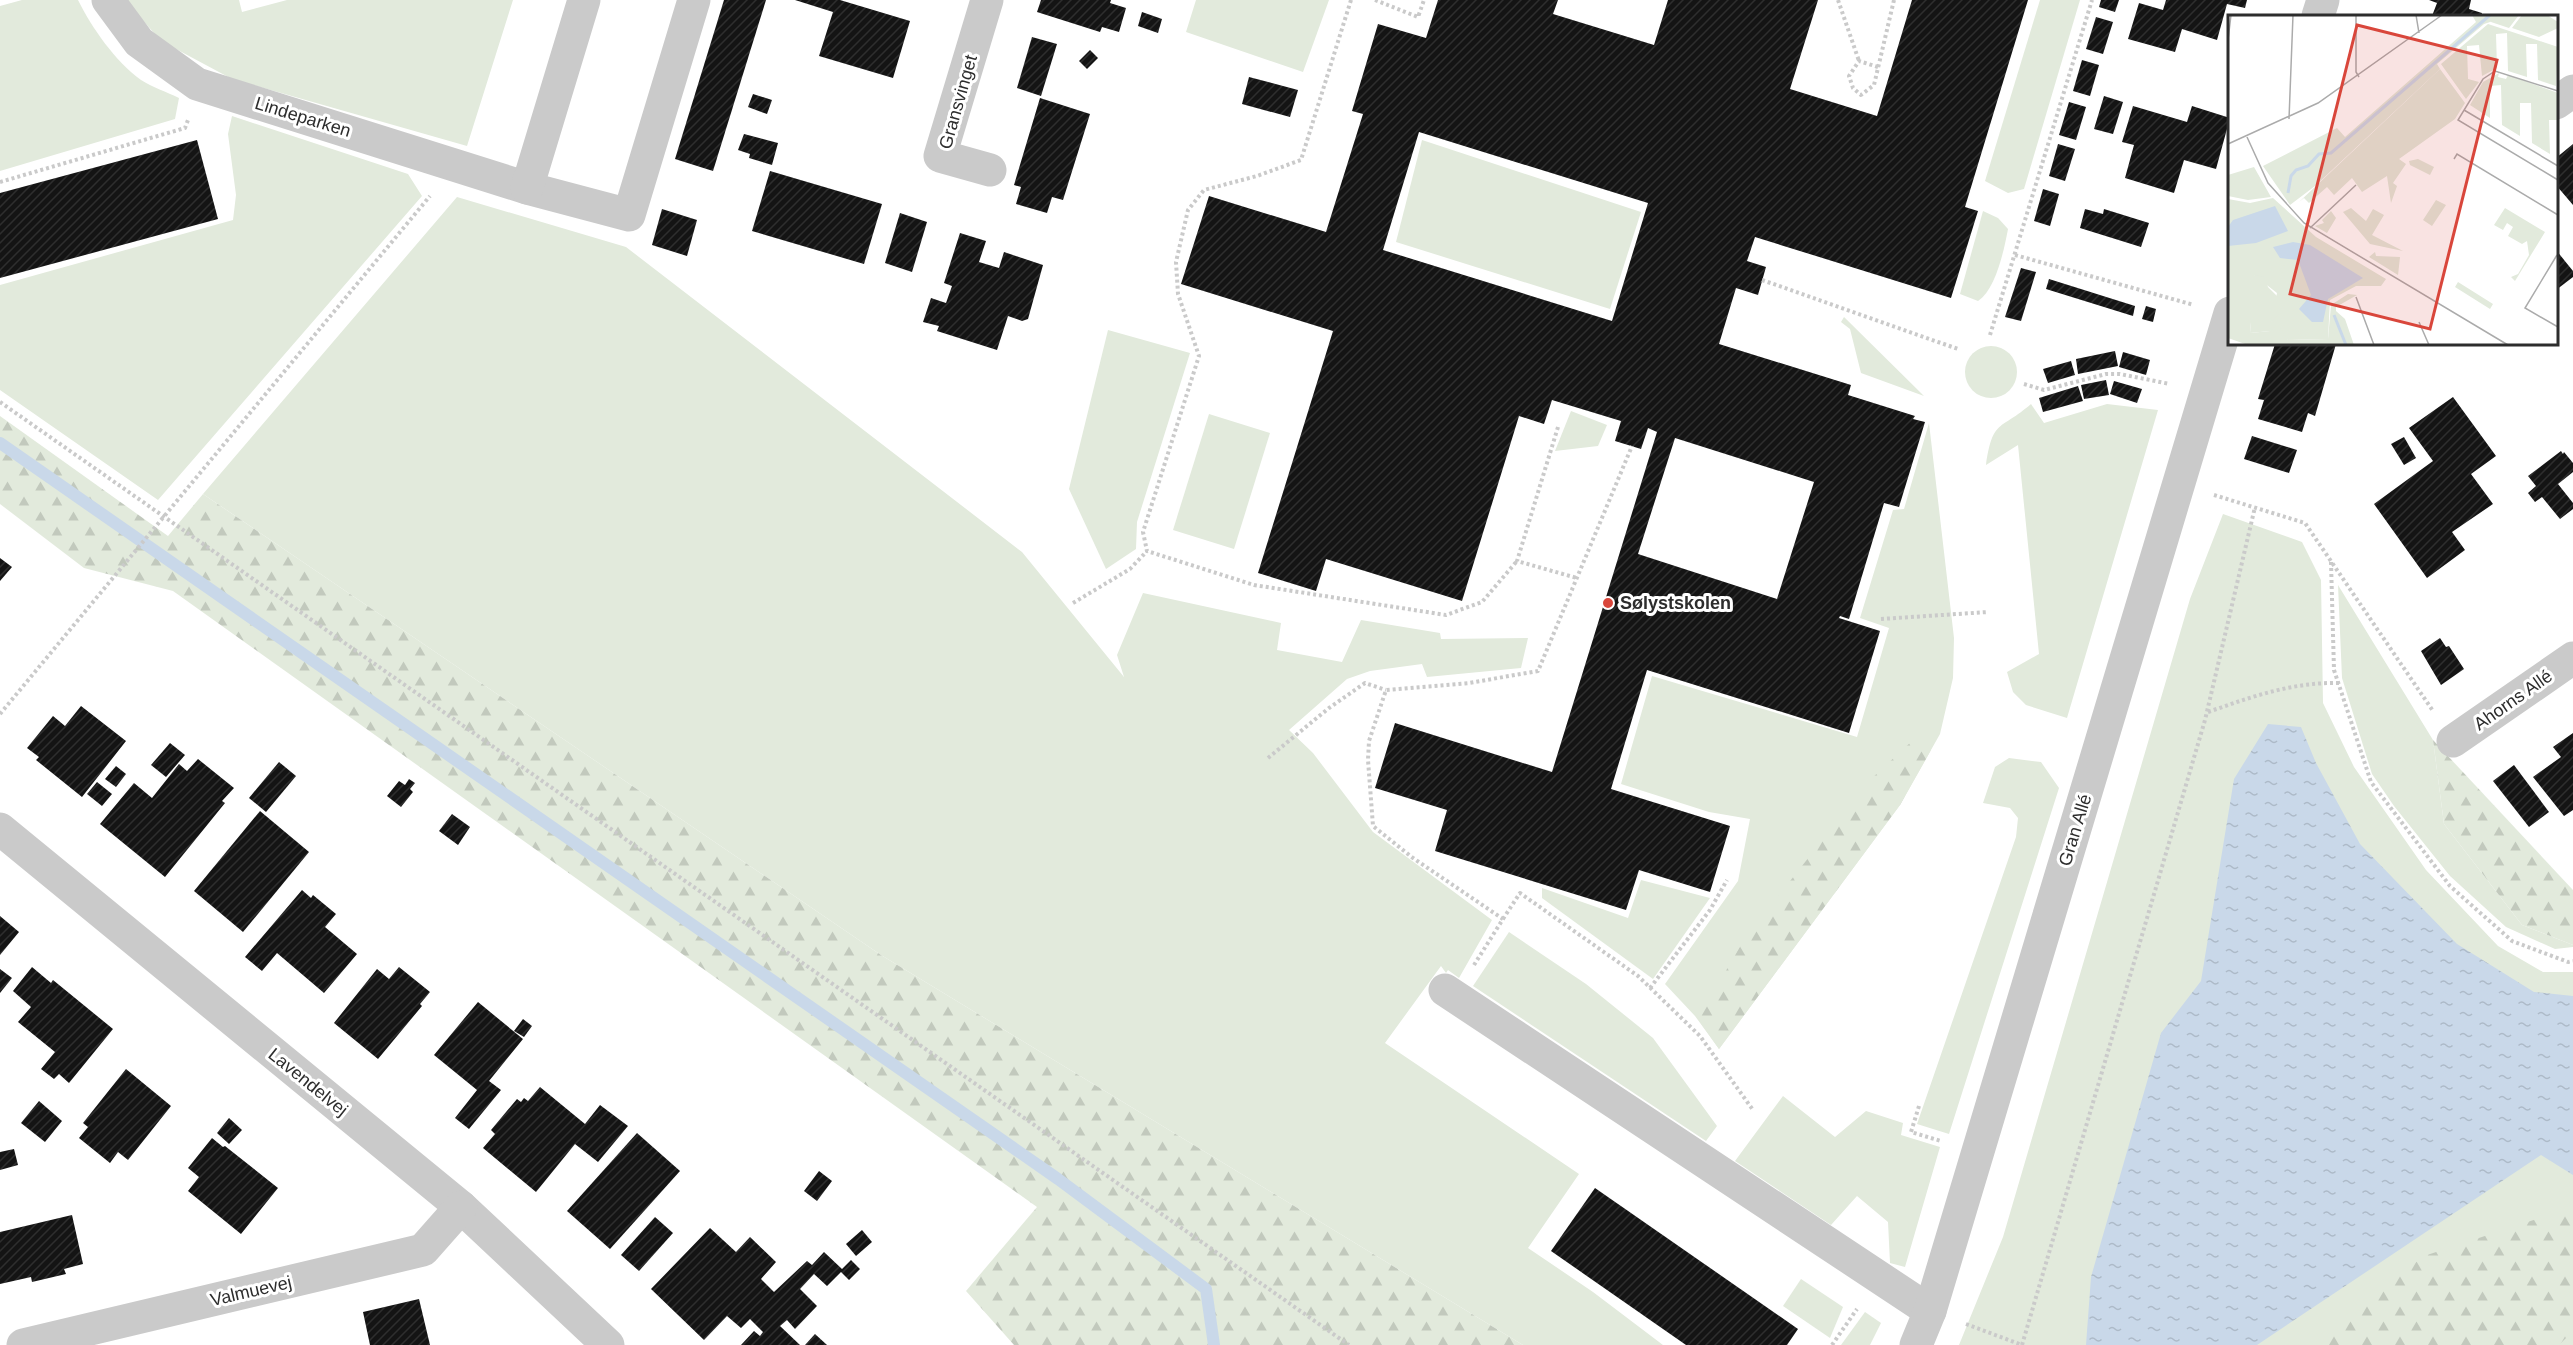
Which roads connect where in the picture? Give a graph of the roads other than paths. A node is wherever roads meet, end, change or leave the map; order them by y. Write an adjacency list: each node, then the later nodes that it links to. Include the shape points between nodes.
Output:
1 (108, 0): 10 (street, Lindeparken, via 139,42 197,84)
2 (584, 0): 10 (street)
3 (694, 0): 10 (street, Lindeparken, via 629,215)
4 (987, 0): 9 (street, Gransvinget, via 940,156)
5 (2323, 0): 6 (street)
6 (2318, 15)
7 (2573, 90): 8 (street)
8 (2558, 101)
9 (990, 170)
10 (527, 188)
11 (2228, 317): 17 (street, Gran Allé)
12 (2573, 658): 13 (street, Ahorns Allé)
13 (2453, 741)
14 (0, 829): 16 (street, Lavendelvej)
15 (1450, 993): 17 (street)
16 (461, 1207): 18 (street, Valmuevej, via 423,1250); 19 (street, Lavendelvej)
17 (1930, 1311): 20 (street, Gran Allé)
18 (23, 1345)
19 (608, 1345)
20 (1916, 1345)

